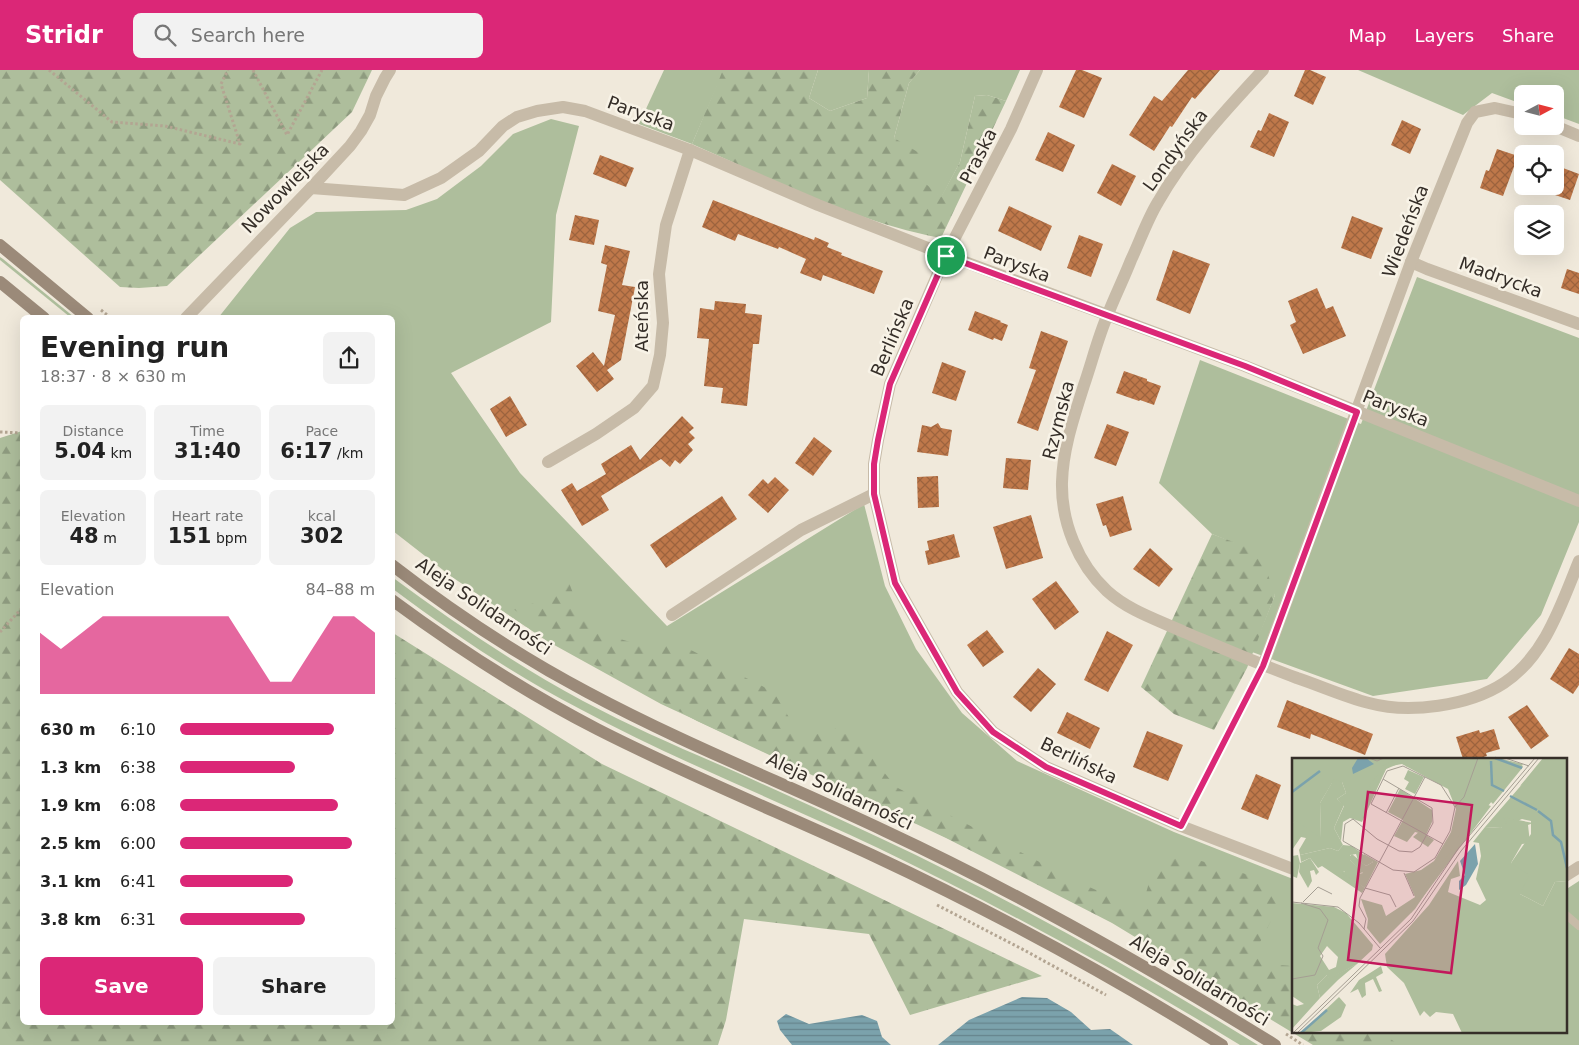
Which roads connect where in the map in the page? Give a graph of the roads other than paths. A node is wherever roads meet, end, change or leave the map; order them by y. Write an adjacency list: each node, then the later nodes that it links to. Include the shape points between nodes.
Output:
1 (390, 70): 8 (street, Nowowiejska, via 361,131)
2 (1037, 70): 10 (street, Praska, via 1011,129)
3 (1263, 70): 16 (street, Londyńska, via 1182,164 1157,204)
4 (1514, 111): 11 (street, Wiedeńska, via 1495,108 1475,112 1467,123)
5 (1564, 130): 6 (street)
6 (1579, 136)
7 (690, 150): 8 (street, Paryska, via 585,111 563,107 517,117 440,178 404,195); 10 (street, Paryska); 19 (street, Ateńska, via 666,225 659,274 663,323 653,386 634,408)
8 (311, 188): 15 (street, Nowowiejska)
9 (0, 245): 14 (main road)
10 (946, 256): 16 (street, Paryska); 20 (street, Berlińska, via 890,384 874,464)
11 (1411, 262): 17 (street, Madrycka); 18 (street, Wiedeńska)
12 (0, 282): 13 (main road)
13 (40, 315)
14 (84, 315)
15 (189, 315)
16 (1107, 316): 18 (street, Paryska, via 1245,366); 26 (street, Rzymska, via 1064,455 1064,510 1072,541 1085,564 1107,591 1129,608)
17 (1579, 324)
18 (1357, 412): 21 (street, Paryska); 26 (street)
19 (548, 462)
20 (874, 494): 25 (street, via 801,530); 27 (street, Berlińska, via 895,583 957,692 993,732 1046,767)
21 (1579, 501)
22 (1579, 562): 26 (street, Rzymska, via 1551,627 1528,663 1504,683 1476,698 1428,707 1371,704)
23 (395, 567): 34 (main road, Aleja Solidarności, via 503,643 587,692 985,880 1152,970)
24 (395, 602): 33 (main road, via 482,662 575,717 974,905 1139,995)
25 (672, 615)
26 (1263, 666): 27 (lane)
27 (1181, 826): 29 (street, Berlińska)
28 (1579, 867): 30 (street)
29 (1292, 869)
30 (1566, 875)
31 (1566, 915): 32 (lane)
32 (1579, 926)
33 (1222, 1045)
34 (1275, 1045)

